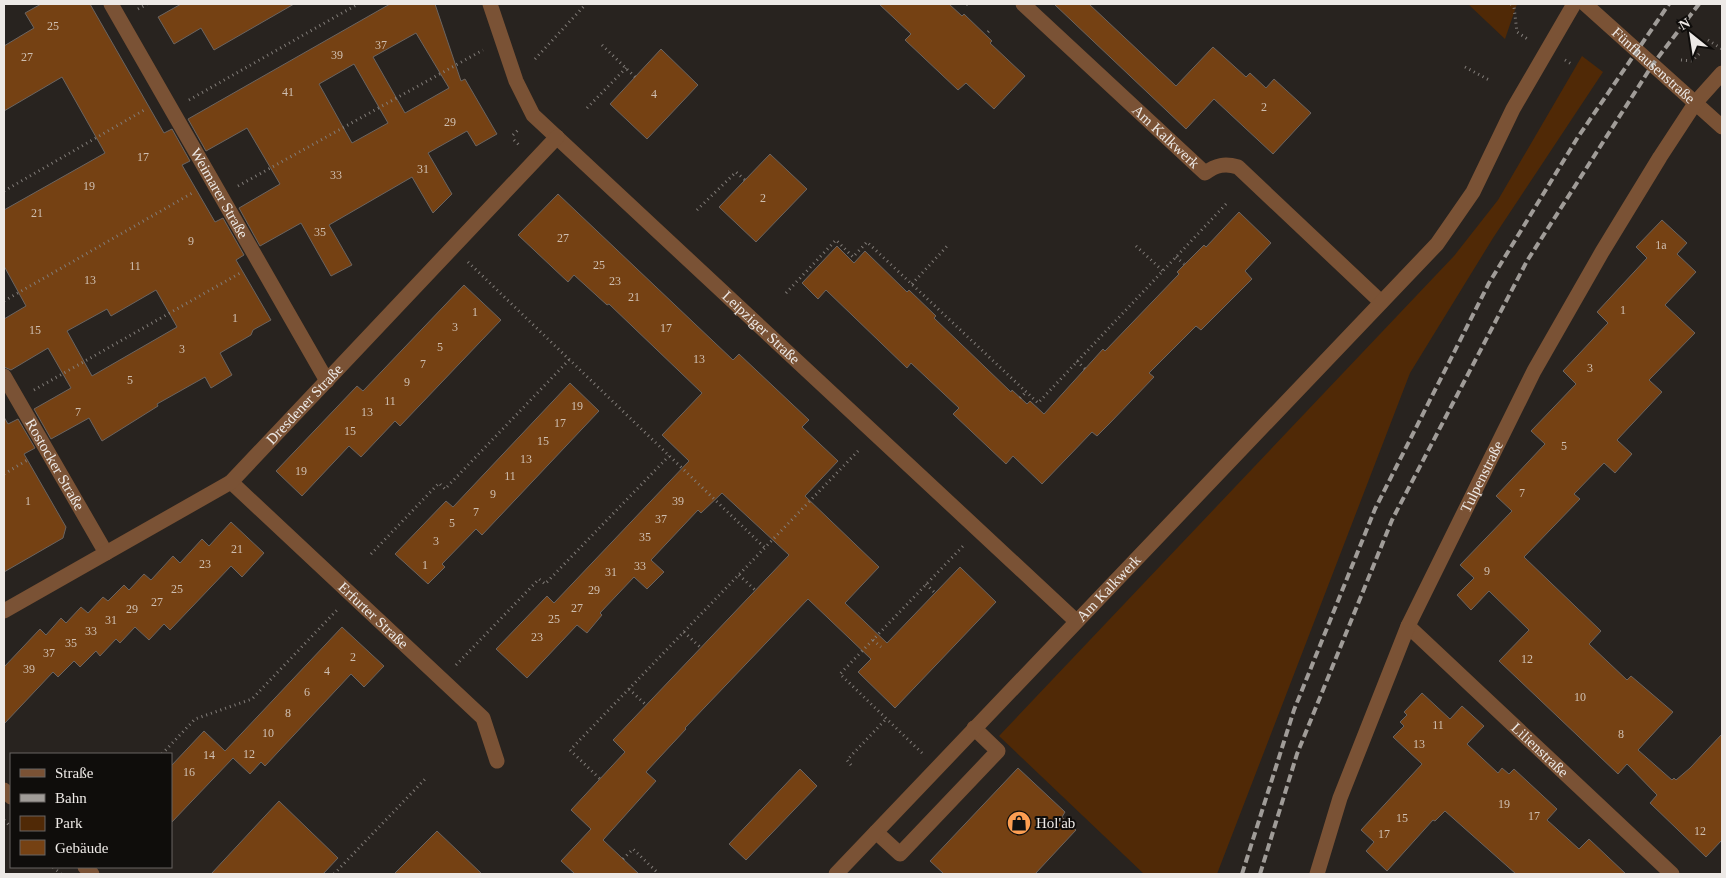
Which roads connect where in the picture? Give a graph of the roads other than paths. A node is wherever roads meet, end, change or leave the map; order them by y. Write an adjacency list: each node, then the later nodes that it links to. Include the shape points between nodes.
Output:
1 (111, 4): 12 (street, Weimarer Straße)
2 (490, 4): 9 (street, Leipziger Straße, via 524,98 533,115)
3 (1023, 4): 10 (street, Am Kalkwerk, via 1205,173 1222,164 1238,167)
4 (1574, 4): 10 (street, Am Kalkwerk, via 1546,50 1464,208 1437,244)
5 (1585, 4): 7 (street, Fünfhausenstraße)
6 (1722, 73): 7 (street, Tulpenstraße)
7 (1696, 102): 8 (street, Fünfhausenstraße); 17 (street, Tulpenstraße, via 1602,252 1534,371)
8 (1722, 127)
9 (557, 138): 12 (street, Dresdener Straße); 16 (street, Leipziger Straße)
10 (1381, 302): 16 (street, Am Kalkwerk)
11 (4, 376): 14 (street, Rostocker Straße)
12 (327, 381): 13 (street, Dresdener Straße)
13 (231, 482): 14 (street, Dresdener Straße); 19 (street, Erfurter Straße, via 483,718)
14 (106, 553): 15 (street, Dresdener Straße)
15 (4, 611)
16 (1076, 621): 18 (street, Am Kalkwerk)
17 (1408, 626): 22 (street, Tulpenstraße, via 1340,798); 23 (street, Lilienstraße)
18 (974, 728): 20 (street, Am Kalkwerk); 20 (street, via 998,751 900,854)
19 (496, 761)
20 (876, 832): 21 (street, Am Kalkwerk)
21 (836, 874)
22 (1317, 874)
23 (1672, 874)

